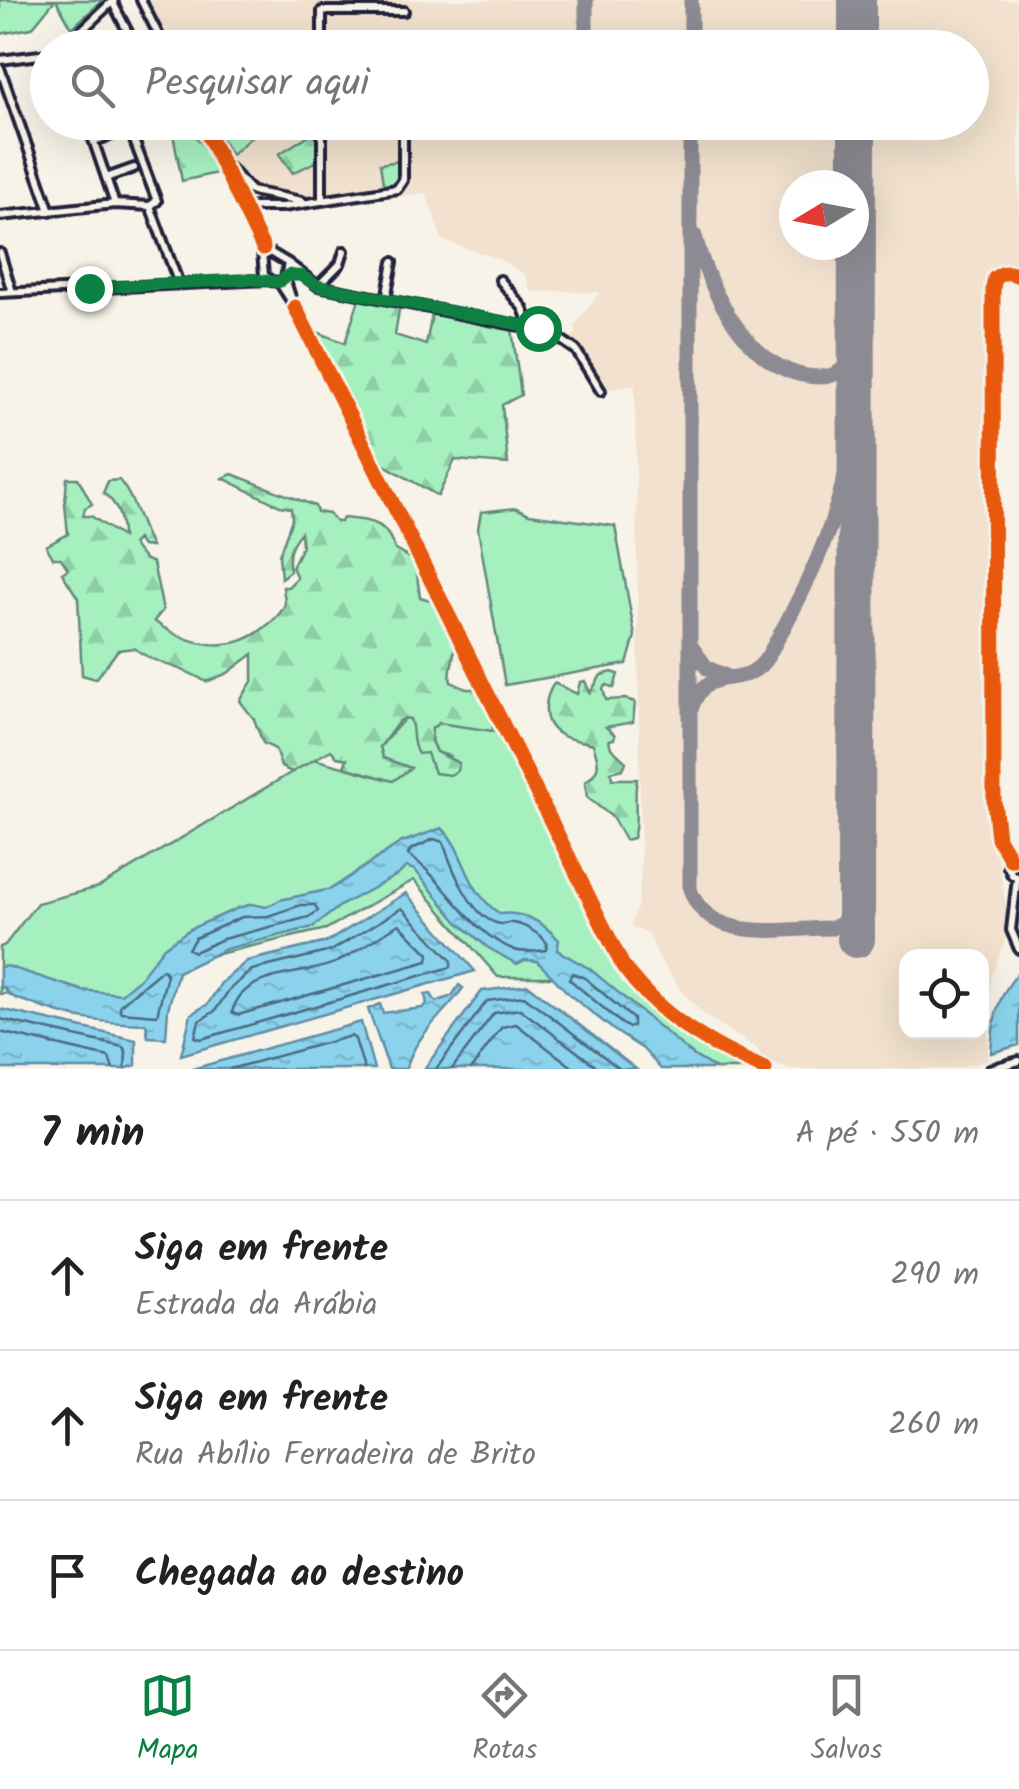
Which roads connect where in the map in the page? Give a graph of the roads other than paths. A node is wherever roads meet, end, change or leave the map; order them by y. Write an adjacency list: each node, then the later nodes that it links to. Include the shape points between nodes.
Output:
1 (141, 0): 8 (street)
2 (322, 0): 4 (street)
3 (113, 1): 6 (street); 7 (street)
4 (322, 12): 5 (street); 9 (street)
5 (404, 12)
6 (82, 30)
7 (127, 30)
8 (156, 30)
9 (322, 30)
10 (30, 56): 11 (street)
11 (0, 60)
12 (0, 68): 25 (street)
13 (97, 140): 18 (street)
14 (135, 140): 24 (street, via 157,201)
15 (211, 140): 19 (street)
16 (321, 140): 22 (street)
17 (404, 140): 22 (street, via 397,189)
18 (94, 141): 21 (street)
19 (220, 160): 22 (street, via 256,194); 26 (street)
20 (134, 168): 21 (street)
21 (106, 178): 23 (street)
22 (318, 201): 26 (street, via 251,207)
23 (115, 204): 24 (street); 25 (street)
24 (150, 206): 41 (street)
25 (50, 211): 27 (street)
26 (247, 214): 28 (street)
27 (0, 216)
28 (264, 248): 31 (street); 34 (street)
29 (344, 251): 42 (street)
30 (0, 253): 43 (street)
31 (276, 255): 33 (street); 34 (street)
32 (393, 262): 45 (street)
33 (288, 263): 35 (street); 37 (street)
34 (263, 266): 38 (street); 39 (street)
35 (302, 276): 37 (street); 42 (street)
36 (1019, 276): 48 (street, via 1000,274 993,288 994,800 1000,846)
37 (284, 278): 39 (street); 52 (street, via 623,966 666,1014)
38 (249, 279): 39 (street); 41 (street)
39 (268, 280)
40 (500, 280): 46 (street)
41 (179, 284): 43 (street)
42 (318, 286): 45 (street)
43 (12, 292): 44 (street)
44 (0, 293)
45 (386, 299): 46 (street)
46 (530, 327): 47 (street, via 576,350)
47 (601, 391)
48 (1015, 858): 49 (street, via 1010,873)
49 (1018, 878): 50 (street, via 1012,930)
50 (1019, 948)
51 (1019, 1062): 53 (street)
52 (765, 1069)
53 (990, 1069)

